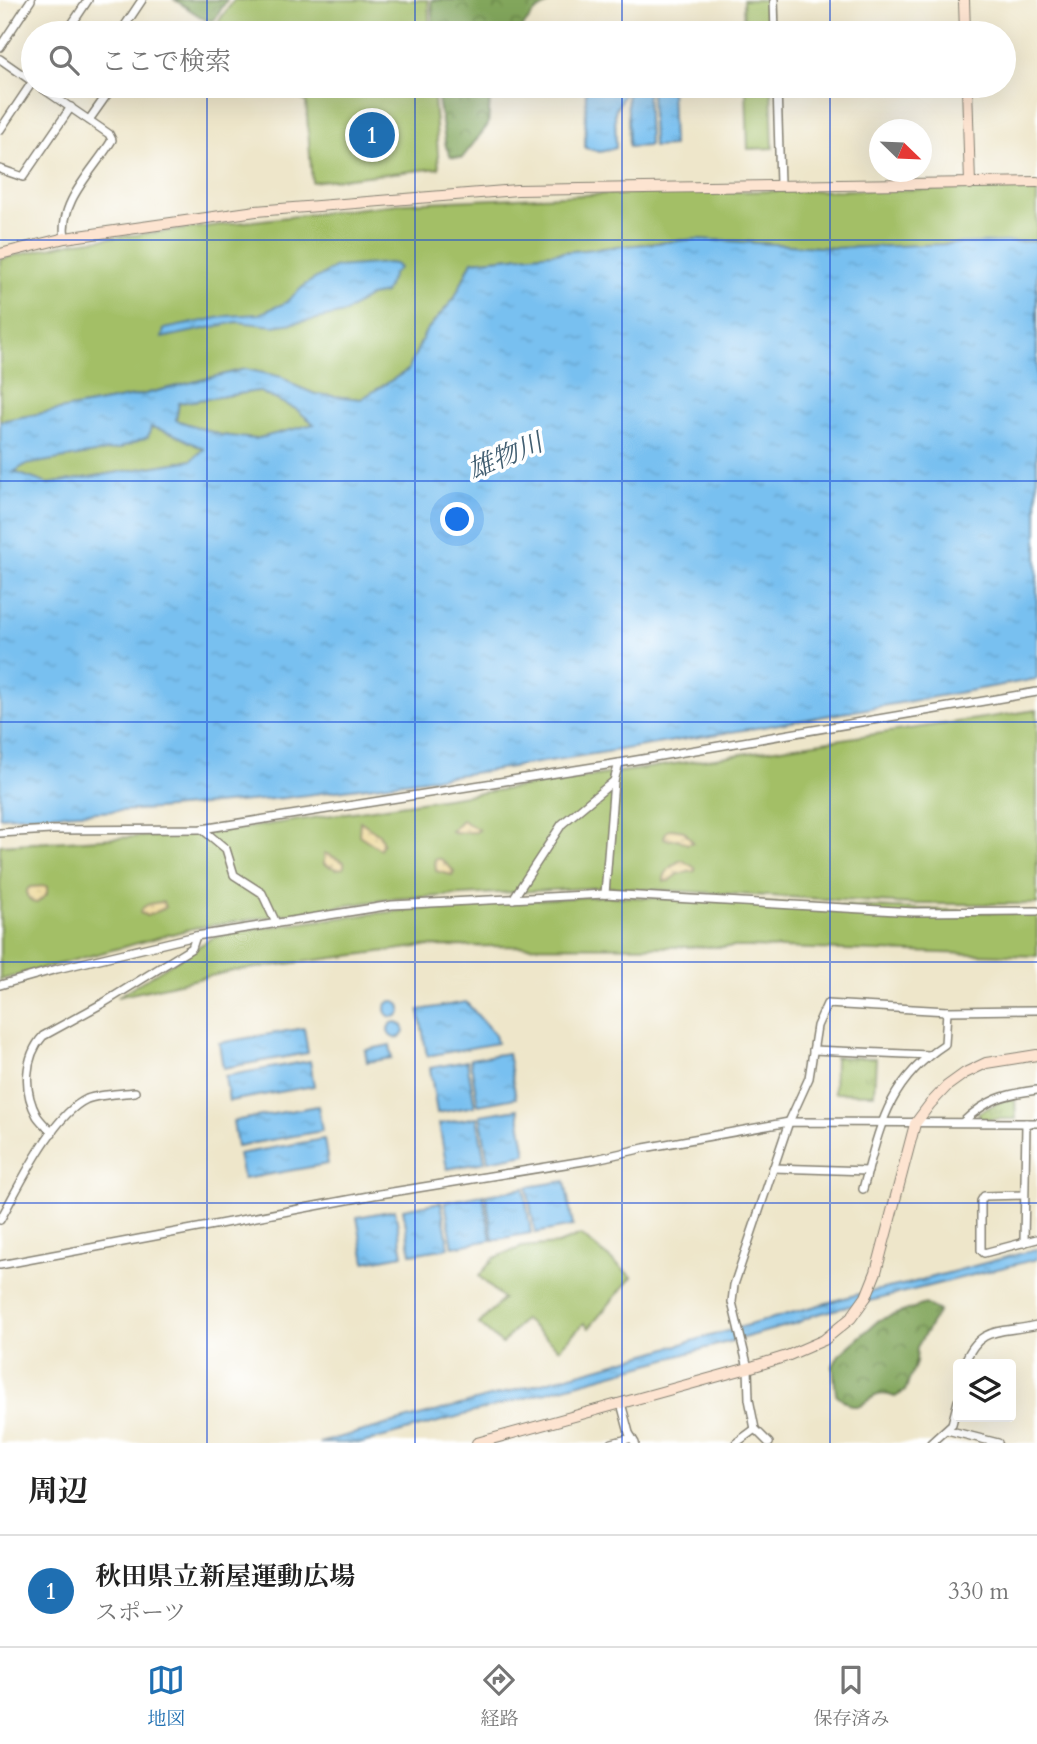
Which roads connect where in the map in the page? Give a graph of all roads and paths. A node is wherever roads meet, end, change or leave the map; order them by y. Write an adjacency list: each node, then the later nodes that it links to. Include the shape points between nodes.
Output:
1 (31, 0): 10 (street)
2 (88, 0): 6 (street)
3 (142, 0): 7 (street)
4 (774, 0): 8 (street)
5 (964, 0): 9 (street)
6 (74, 21)
7 (128, 21)
8 (775, 21)
9 (965, 21)
10 (0, 47)
11 (0, 59): 12 (street)
12 (21, 74)
13 (22, 98): 20 (street)
14 (57, 98): 18 (street)
15 (105, 98): 19 (street)
16 (776, 98): 23 (street)
17 (967, 98): 24 (street)
18 (71, 107): 19 (street); 21 (street, via 23,177)
19 (89, 120): 25 (street, via 112,140 71,201 63,227)
20 (0, 130)
21 (0, 169)
22 (1037, 182): 24 (street)
23 (780, 184): 24 (street); 25 (street, via 517,190 256,211)
24 (970, 184)
25 (65, 238): 26 (street)
26 (0, 254)
27 (1037, 692): 28 (street)
28 (619, 763): 29 (street); 30 (street)
29 (614, 781): 32 (street); 33 (street, via 562,824)
30 (202, 829): 31 (street); 35 (street, via 226,849 234,875 262,893)
31 (0, 833)
32 (605, 894): 33 (street); 34 (street, via 914,912)
33 (513, 898): 35 (street, via 392,905)
34 (1037, 911)
35 (276, 923): 36 (street)
36 (196, 936): 37 (street); 51 (street, via 192,948 35,1044 27,1063 32,1104)
37 (0, 985)
38 (1037, 1010): 39 (street)
39 (947, 1011): 40 (street, via 827,1004); 41 (street, via 945,1044)
40 (813, 1050): 41 (street); 45 (street, via 809,1077)
41 (929, 1055): 49 (street, via 900,1085)
42 (1037, 1055): 50 (street, via 986,1063 965,1073 947,1086)
43 (1037, 1090): 46 (street, via 1006,1094 978,1107)
44 (135, 1092): 51 (street, via 89,1098 67,1112)
45 (789, 1122): 49 (street); 52 (street); 59 (street)
46 (963, 1122): 47 (street); 50 (street)
47 (1026, 1123): 48 (street); 55 (street)
48 (1037, 1123)
49 (881, 1124): 50 (street); 53 (street)
50 (915, 1124): 62 (street, via 866,1297 851,1318 824,1340)
51 (52, 1133): 56 (street)
52 (773, 1168): 53 (street); 62 (street, via 734,1285 732,1302)
53 (868, 1171): 54 (street)
54 (863, 1188)
55 (1024, 1195): 58 (street); 58 (street, via 984,1196 981,1250)
56 (0, 1220)
57 (1037, 1239): 58 (street)
58 (1024, 1243)
59 (0, 1265)
60 (1037, 1325): 61 (street, via 981,1336)
61 (966, 1359)
62 (748, 1368): 63 (street); 65 (street, via 748,1399)
63 (621, 1403): 67 (street); 68 (street)
64 (953, 1420): 66 (street)
65 (755, 1429): 70 (street); 71 (street)
66 (947, 1430): 72 (street); 73 (street)
67 (633, 1440): 69 (street)
68 (477, 1443)
69 (612, 1443)
70 (736, 1443)
71 (769, 1443)
72 (931, 1443)
73 (998, 1443)

